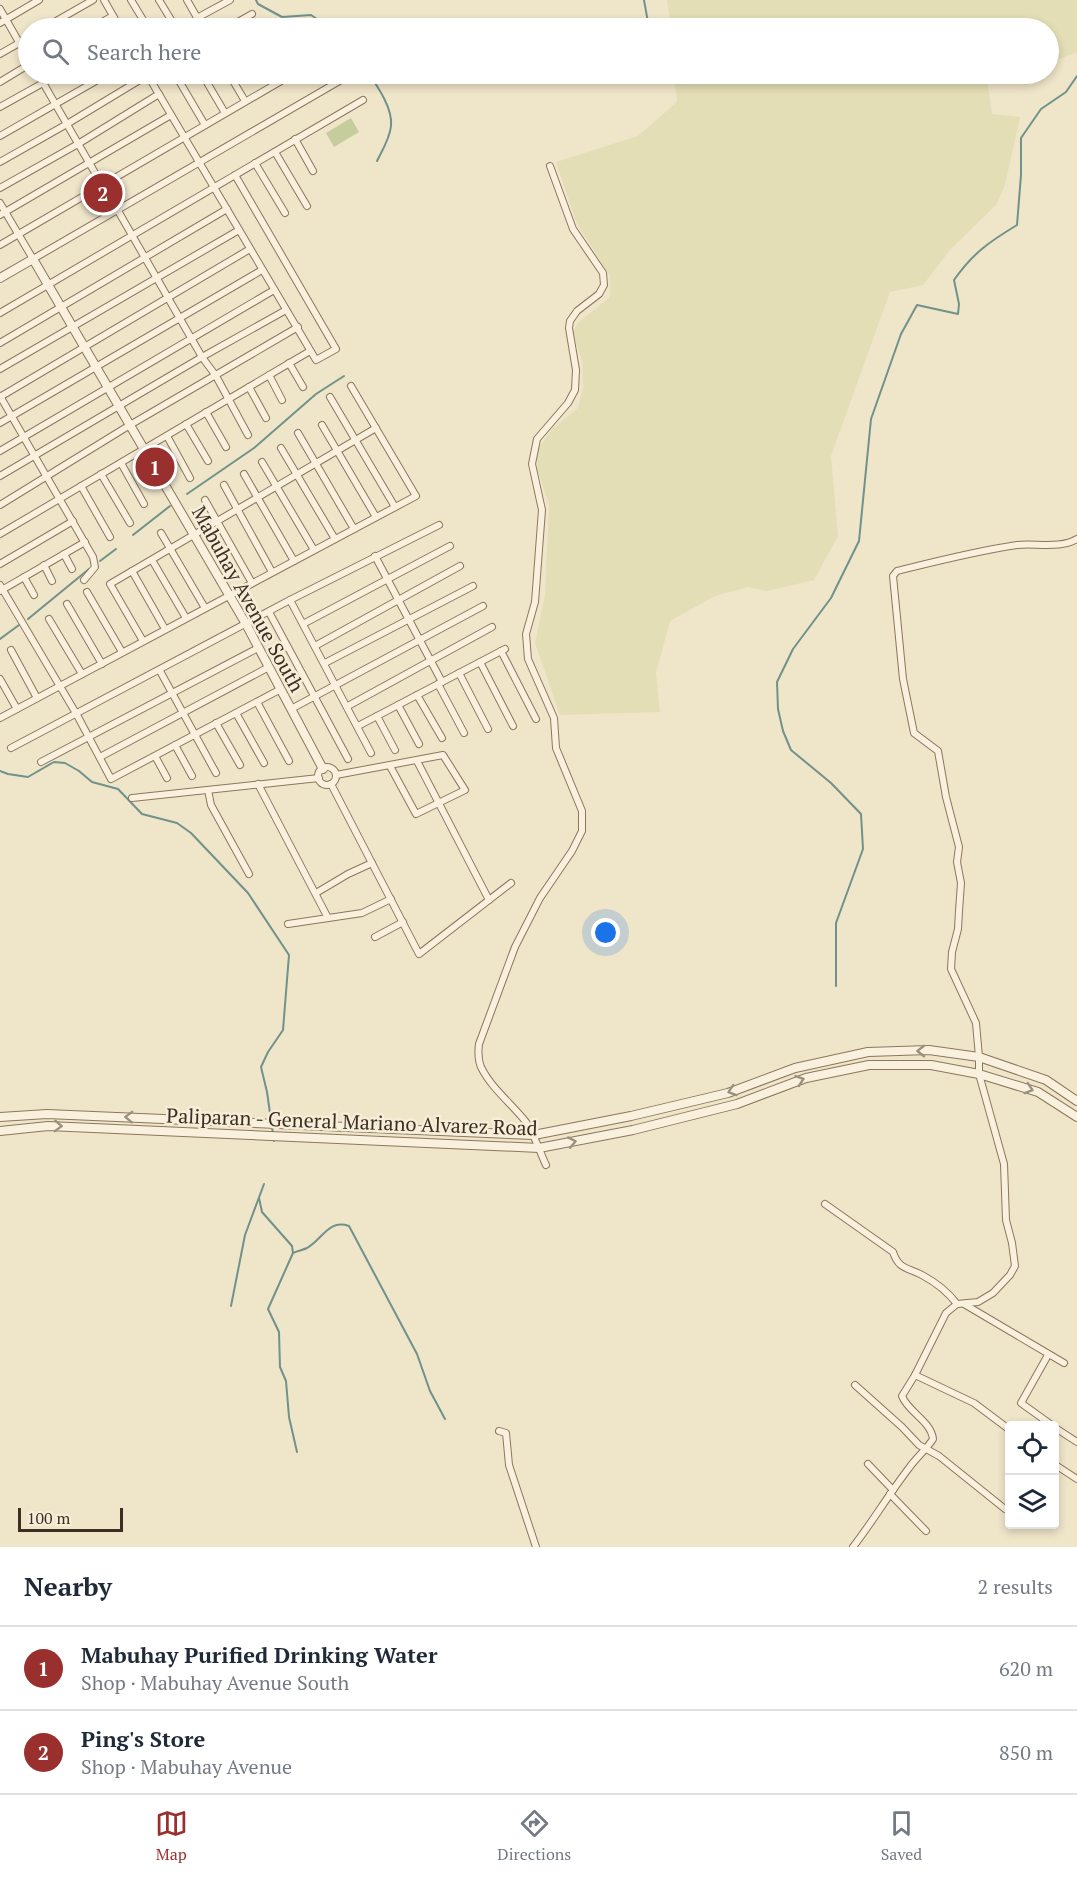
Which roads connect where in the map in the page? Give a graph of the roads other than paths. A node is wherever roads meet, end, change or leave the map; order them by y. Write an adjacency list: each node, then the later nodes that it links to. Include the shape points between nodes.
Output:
1 (23, 0): 9 (street)
2 (39, 0): 9 (street)
3 (93, 0): 13 (street)
4 (104, 0): 12 (street)
5 (131, 0): 15 (street)
6 (159, 0): 16 (street)
7 (187, 0): 17 (street)
8 (230, 0): 17 (street)
9 (27, 7): 19 (street)
10 (0, 9): 19 (street)
11 (252, 14): 18 (street)
12 (113, 16): 14 (street)
13 (62, 18)
14 (109, 18)
15 (142, 18)
16 (170, 18)
17 (197, 18)
18 (245, 18)
19 (3, 21): 20 (street)
20 (18, 40)
21 (18, 44): 22 (street)
22 (0, 54)
23 (18, 71): 24 (street)
24 (0, 82)
25 (41, 84): 39 (street)
26 (44, 84): 38 (street)
27 (91, 84): 38 (street)
28 (131, 84): 42 (street)
29 (153, 84): 35 (street)
30 (181, 84): 43 (street)
31 (208, 84): 40 (street)
32 (235, 84): 37 (street)
33 (275, 84): 37 (street)
34 (334, 84): 50 (street)
35 (159, 94): 41 (street); 47 (street)
36 (363, 99): 46 (street)
37 (245, 101): 40 (street)
38 (56, 104): 42 (street); 44 (street)
39 (0, 107)
40 (225, 113): 43 (street)
41 (171, 115): 45 (street); 51 (street)
42 (67, 124): 47 (street); 49 (street)
43 (206, 125): 45 (street)
44 (0, 136)
45 (184, 137): 50 (street); 56 (street)
46 (296, 139): 48 (street); 54 (street)
47 (78, 144): 51 (street); 58 (street)
48 (275, 152): 52 (street); 60 (street)
49 (0, 162)
50 (199, 162): 57 (street); 61 (street)
51 (89, 163): 56 (street); 64 (street)
52 (255, 163): 55 (street); 63 (street)
53 (550, 166): 274 (street, via 573,229 603,273 604,285 570,321 575,390 537,439 532,464 542,510 534,602 526,634 528,659 554,718 556,748 582,811 582,831 515,947 478,1056 489,1079)
54 (313, 171)
55 (234, 175): 57 (street); 87 (street, via 336,350 316,360)
56 (102, 185): 66 (street)
57 (214, 187): 62 (street); 67 (street)
58 (0, 188)
59 (0, 203): 64 (street)
60 (307, 206)
61 (117, 209): 67 (street); 71 (street)
62 (227, 209): 65 (street); 70 (street)
63 (285, 213)
64 (3, 214): 66 (street)
65 (239, 230): 69 (street); 73 (street)
66 (19, 234): 68 (street); 71 (street)
67 (132, 235): 70 (street); 75 (street)
68 (0, 245)
69 (250, 249): 72 (street); 77 (street)
70 (145, 257): 73 (street); 78 (street)
71 (33, 259): 74 (street); 75 (street, Mabuhay Avenue South)
72 (262, 270): 76 (street); 81 (street)
73 (156, 277): 77 (street); 82 (street)
74 (0, 278)
75 (48, 284): 78 (street, Mabuhay Avenue South); 80 (street)
76 (274, 290): 79 (street); 84 (street)
77 (168, 297): 81 (street); 86 (street)
78 (61, 306): 82 (street, Mabuhay Avenue South); 85 (street)
79 (286, 309): 83 (street); 88 (street)
80 (0, 313)
81 (180, 318): 84 (street); 90 (street)
82 (73, 327): 86 (street, Mabuhay Avenue South); 91 (street)
83 (298, 327): 87 (street); 93 (street)
84 (192, 338): 88 (street); 97 (street)
85 (0, 343)
86 (84, 346): 90 (street, Mabuhay Avenue South); 98 (street)
87 (310, 351): 89 (street)
88 (202, 357): 93 (street); 102 (street)
89 (289, 363): 92 (street); 96 (street)
90 (96, 367): 97 (street, Mabuhay Avenue South); 104 (street)
91 (0, 369)
92 (269, 375): 95 (street); 101 (street)
93 (216, 376): 100 (street); 109 (street)
94 (351, 386): 110 (street)
95 (249, 387): 100 (street); 105 (street)
96 (303, 387)
97 (108, 388): 102 (street, Mabuhay Avenue South); 114 (street)
98 (0, 397): 104 (street)
99 (330, 397): 115 (street)
100 (228, 400): 103 (street); 112 (street)
101 (282, 400)
102 (118, 406): 109 (street, Mabuhay Avenue South); 121 (street)
103 (206, 412): 107 (street); 116 (street)
104 (12, 416): 106 (street); 114 (street)
105 (266, 418)
106 (0, 423)
107 (186, 424): 113 (street); 122 (street)
108 (322, 425): 120 (street)
109 (129, 426): 118 (street, Mabuhay Avenue South); 130 (street)
110 (376, 428): 115 (street); 140 (street, via 416,496)
111 (298, 433): 125 (street)
112 (248, 435)
113 (167, 436): 118 (street); 131 (street)
114 (24, 437): 119 (street); 121 (street)
115 (356, 440): 120 (street); 140 (street)
116 (226, 447)
117 (281, 448): 128 (street)
118 (143, 449): 124 (street); 150 (street, Mabuhay Avenue South)
119 (0, 451)
120 (337, 452): 125 (street); 142 (street)
121 (35, 456): 129 (street); 130 (street)
122 (208, 461)
123 (262, 462): 134 (street)
124 (121, 463): 126 (street); 138 (street)
125 (316, 463): 128 (street); 147 (street)
126 (101, 474): 133 (street); 145 (street)
127 (244, 474): 135 (street)
128 (297, 474): 134 (street); 152 (street)
129 (0, 476)
130 (47, 477): 136 (street); 139 (street)
131 (190, 478)
132 (224, 485): 141 (street)
133 (81, 486): 136 (street); 151 (street)
134 (276, 487): 135 (street); 157 (street)
135 (256, 498): 141 (street); 161 (street)
136 (60, 499): 143 (street); 149 (street)
137 (205, 500): 144 (street)
138 (144, 504)
139 (0, 505)
140 (395, 507): 142 (street)
141 (238, 509): 144 (street); 167 (street)
142 (376, 517): 147 (street)
143 (73, 521): 154 (street); 162 (street)
144 (216, 521): 150 (street); 172 (street)
145 (130, 523)
146 (439, 525): 159 (street)
147 (354, 528): 152 (street)
148 (161, 533): 156 (street)
149 (0, 534)
150 (194, 535): 156 (street); 177 (street, Mabuhay Avenue South)
151 (110, 537)
152 (335, 539): 157 (street)
153 (1077, 539): 268 (street, via 988,550 897,571 893,576 903,679 914,733 938,751 959,847 958,929 951,969 976,1023)
154 (85, 542): 158 (street); 170 (street, via 95,567)
155 (450, 546): 169 (street)
156 (171, 549): 160 (street); 182 (street)
157 (314, 550): 161 (street)
158 (64, 554): 163 (street); 165 (street)
159 (375, 556): 169 (street); 179 (street)
160 (152, 560): 166 (street); 184 (street)
161 (294, 561): 167 (street)
162 (0, 564)
163 (44, 565): 168 (street); 171 (street)
164 (460, 566): 178 (street)
165 (72, 569)
166 (132, 571): 190 (street); 192 (street, via 110,584)
167 (272, 572): 172 (street)
168 (24, 577): 174 (street); 176 (street)
169 (387, 579): 178 (street); 188 (street)
170 (84, 580)
171 (52, 581)
172 (252, 583): 177 (street)
173 (472, 586): 186 (street)
174 (1, 589): 208 (street)
175 (87, 592): 196 (street)
176 (34, 595)
177 (229, 595): 182 (street); 187 (street, Mabuhay Avenue South)
178 (398, 599): 186 (street); 193 (street)
179 (290, 600): 183 (street); 188 (street)
180 (67, 604): 199 (street)
181 (483, 606): 191 (street)
182 (205, 608): 184 (street)
183 (269, 612): 187 (street); 212 (street)
184 (186, 618): 190 (street)
185 (49, 619): 204 (street)
186 (409, 619): 191 (street); 200 (street)
187 (246, 624): 194 (street, Mabuhay Avenue South); 202 (street)
188 (303, 624): 193 (street)
189 (492, 627): 197 (street)
190 (165, 629): 192 (street)
191 (420, 639): 197 (street); 207 (street)
192 (143, 641): 196 (street)
193 (315, 646): 200 (street)
194 (258, 648): 201 (street, Mabuhay Avenue South); 210 (street)
195 (11, 650): 213 (street)
196 (122, 652): 199 (street)
197 (431, 660): 206 (street); 216 (street)
198 (480, 662): 203 (street); 224 (street, via 503,650); 227 (street)
199 (102, 663): 204 (street)
200 (325, 663): 207 (street)
201 (269, 668): 209 (street, Mabuhay Avenue South); 219 (street)
202 (160, 671): 210 (street); 221 (street)
203 (459, 673): 206 (street); 228 (street)
204 (82, 674): 208 (street)
205 (0, 679): 217 (street)
206 (440, 683): 211 (street); 229 (street)
207 (336, 685): 212 (street); 216 (street)
208 (60, 686): 213 (street); 221 (street)
209 (280, 689): 214 (street); 218 (street, Mabuhay Avenue South)
210 (172, 693): 219 (street); 231 (street)
211 (417, 695): 215 (street); 232 (street)
212 (314, 696): 218 (street); 240 (street)
213 (37, 698): 217 (street)
214 (257, 702): 220 (street); 241 (street)
215 (398, 705): 222 (street); 233 (street)
216 (348, 706): 226 (street)
217 (17, 709): 223 (street)
218 (291, 709): 247 (street, Mabuhay Avenue South)
219 (183, 712): 230 (street); 239 (street)
220 (236, 712): 225 (street); 244 (street)
221 (77, 715): 231 (street); 235 (street)
222 (377, 716): 226 (street); 236 (street)
223 (0, 718)
224 (536, 719)
225 (216, 723): 230 (street); 245 (street)
226 (358, 726): 237 (street)
227 (513, 726)
228 (488, 729)
229 (464, 733)
230 (196, 734): 234 (street); 248 (street)
231 (88, 737): 239 (street); 243 (street)
232 (442, 738)
233 (419, 744)
234 (175, 745): 238 (street); 250 (street)
235 (11, 748)
236 (395, 750)
237 (371, 753)
238 (154, 756): 239 (street, via 111,779); 251 (street)
239 (99, 757)
240 (348, 759)
241 (289, 761)
242 (417, 761): 246 (street); 257 (street); 257 (street, via 443,755 465,790)
243 (41, 762)
244 (264, 763)
245 (240, 765)
246 (390, 766): 249 (street); 257 (street, via 416,814)
247 (323, 769): 249 (street, via 331,768); 252 (street)
248 (216, 773)
249 (336, 775): 254 (street)
250 (192, 776)
251 (167, 778)
252 (319, 778): 253 (street); 254 (street, via 324,784)
253 (258, 784): 255 (street); 261 (street)
254 (331, 784): 258 (street)
255 (208, 790): 256 (street); 259 (street, via 211,805)
256 (132, 798)
257 (439, 804): 263 (street)
258 (372, 863): 261 (street); 262 (street)
259 (249, 874)
260 (511, 883): 263 (street)
261 (316, 893): 264 (street)
262 (391, 899): 264 (street, via 362,913); 265 (street)
263 (489, 900): 265 (street, via 419,954)
264 (328, 918): 266 (street)
265 (403, 922): 267 (street)
266 (288, 924)
267 (375, 937)
268 (979, 1057): 269 (street); 270 (street, Paliparan - General Mariano Alvarez Road, via 1046,1080); 274 (street, Paliparan - General Mariano Alvarez Road, one-way to 274, via 929,1050 868,1052 795,1068 728,1093)
269 (979, 1074): 271 (street, Paliparan - General Mariano Alvarez Road, one-way to 271, via 1038,1092); 275 (street, Paliparan - General Mariano Alvarez Road, one-way to 269, via 737,1104 806,1078 869,1065 931,1065); 278 (street, via 1004,1164 1006,1220 1015,1266 993,1293 978,1302)
270 (1077, 1101)
271 (1076, 1116)
272 (0, 1117): 274 (street, Paliparan - General Mariano Alvarez Road, one-way to 272, via 47,1114)
273 (0, 1131): 275 (street, Paliparan - General Mariano Alvarez Road, one-way to 275, via 48,1126)
274 (534, 1134): 275 (street)
275 (539, 1148): 276 (street)
276 (546, 1165)
277 (825, 1204): 278 (street, via 893,1252 901,1266 922,1275)
278 (960, 1304): 279 (street); 281 (street, via 946,1313)
279 (1048, 1355): 280 (street); 283 (street, via 1021,1403)
280 (1064, 1363)
281 (915, 1375): 284 (street, via 974,1403); 288 (street, via 902,1396 930,1429 933,1438)
282 (855, 1385): 288 (street, via 919,1445)
283 (1047, 1421)
284 (1005, 1426)
285 (1059, 1429): 287 (street)
286 (499, 1431): 295 (street, via 506,1433 509,1465)
287 (1077, 1442)
288 (927, 1448): 292 (street); 293 (street)
289 (868, 1464): 292 (street)
290 (1059, 1467): 291 (street)
291 (1077, 1479)
292 (892, 1492): 294 (street); 296 (street)
293 (1005, 1509)
294 (926, 1531)
295 (536, 1547)
296 (854, 1547)

